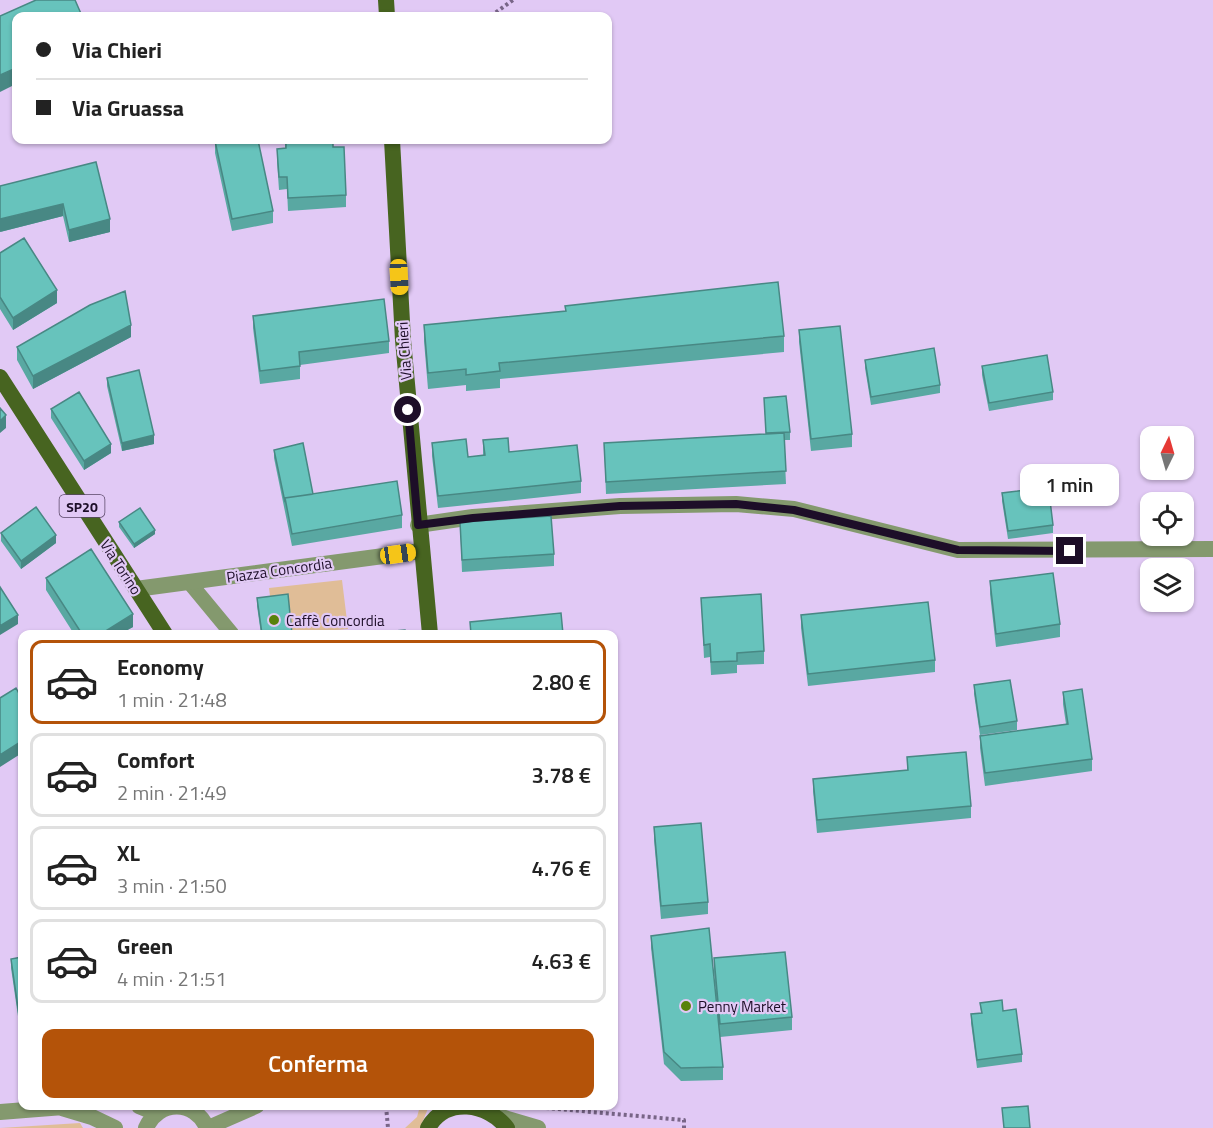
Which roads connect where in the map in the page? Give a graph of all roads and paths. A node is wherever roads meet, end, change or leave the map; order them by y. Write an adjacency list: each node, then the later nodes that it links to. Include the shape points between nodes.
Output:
1 (513, 0): 2 (path)
2 (496, 12)
3 (392, 144): 5 (main road, Via Chieri)
4 (0, 377): 9 (main road, Via Torino / SP20)
5 (418, 525): 6 (street, via 620,506 736,504 794,510 958,550); 7 (main road, Via Chieri)
6 (1213, 549)
7 (421, 551): 8 (street, Piazza Concordia); 12 (main road, Via Chieri)
8 (189, 582): 9 (street, Piazza Concordia); 11 (lane)
9 (136, 589): 10 (main road, Via Torino / SP20)
10 (162, 630)
11 (229, 630)
12 (430, 630)
13 (23, 1110): 23 (street)
14 (68, 1110): 26 (street)
15 (149, 1110): 24 (street)
16 (162, 1110): 24 (street)
17 (194, 1110): 28 (street)
18 (248, 1110): 28 (lane)
19 (386, 1110): 29 (path)
20 (440, 1110): 30 (main road)
21 (485, 1110): 25 (main road)
22 (574, 1110): 32 (path, via 684,1120)
23 (0, 1112)
24 (156, 1113): 27 (street)
25 (502, 1122): 31 (street)
26 (115, 1128)
27 (146, 1128)
28 (207, 1128)
29 (388, 1128)
30 (428, 1128)
31 (538, 1128)
32 (684, 1128)

